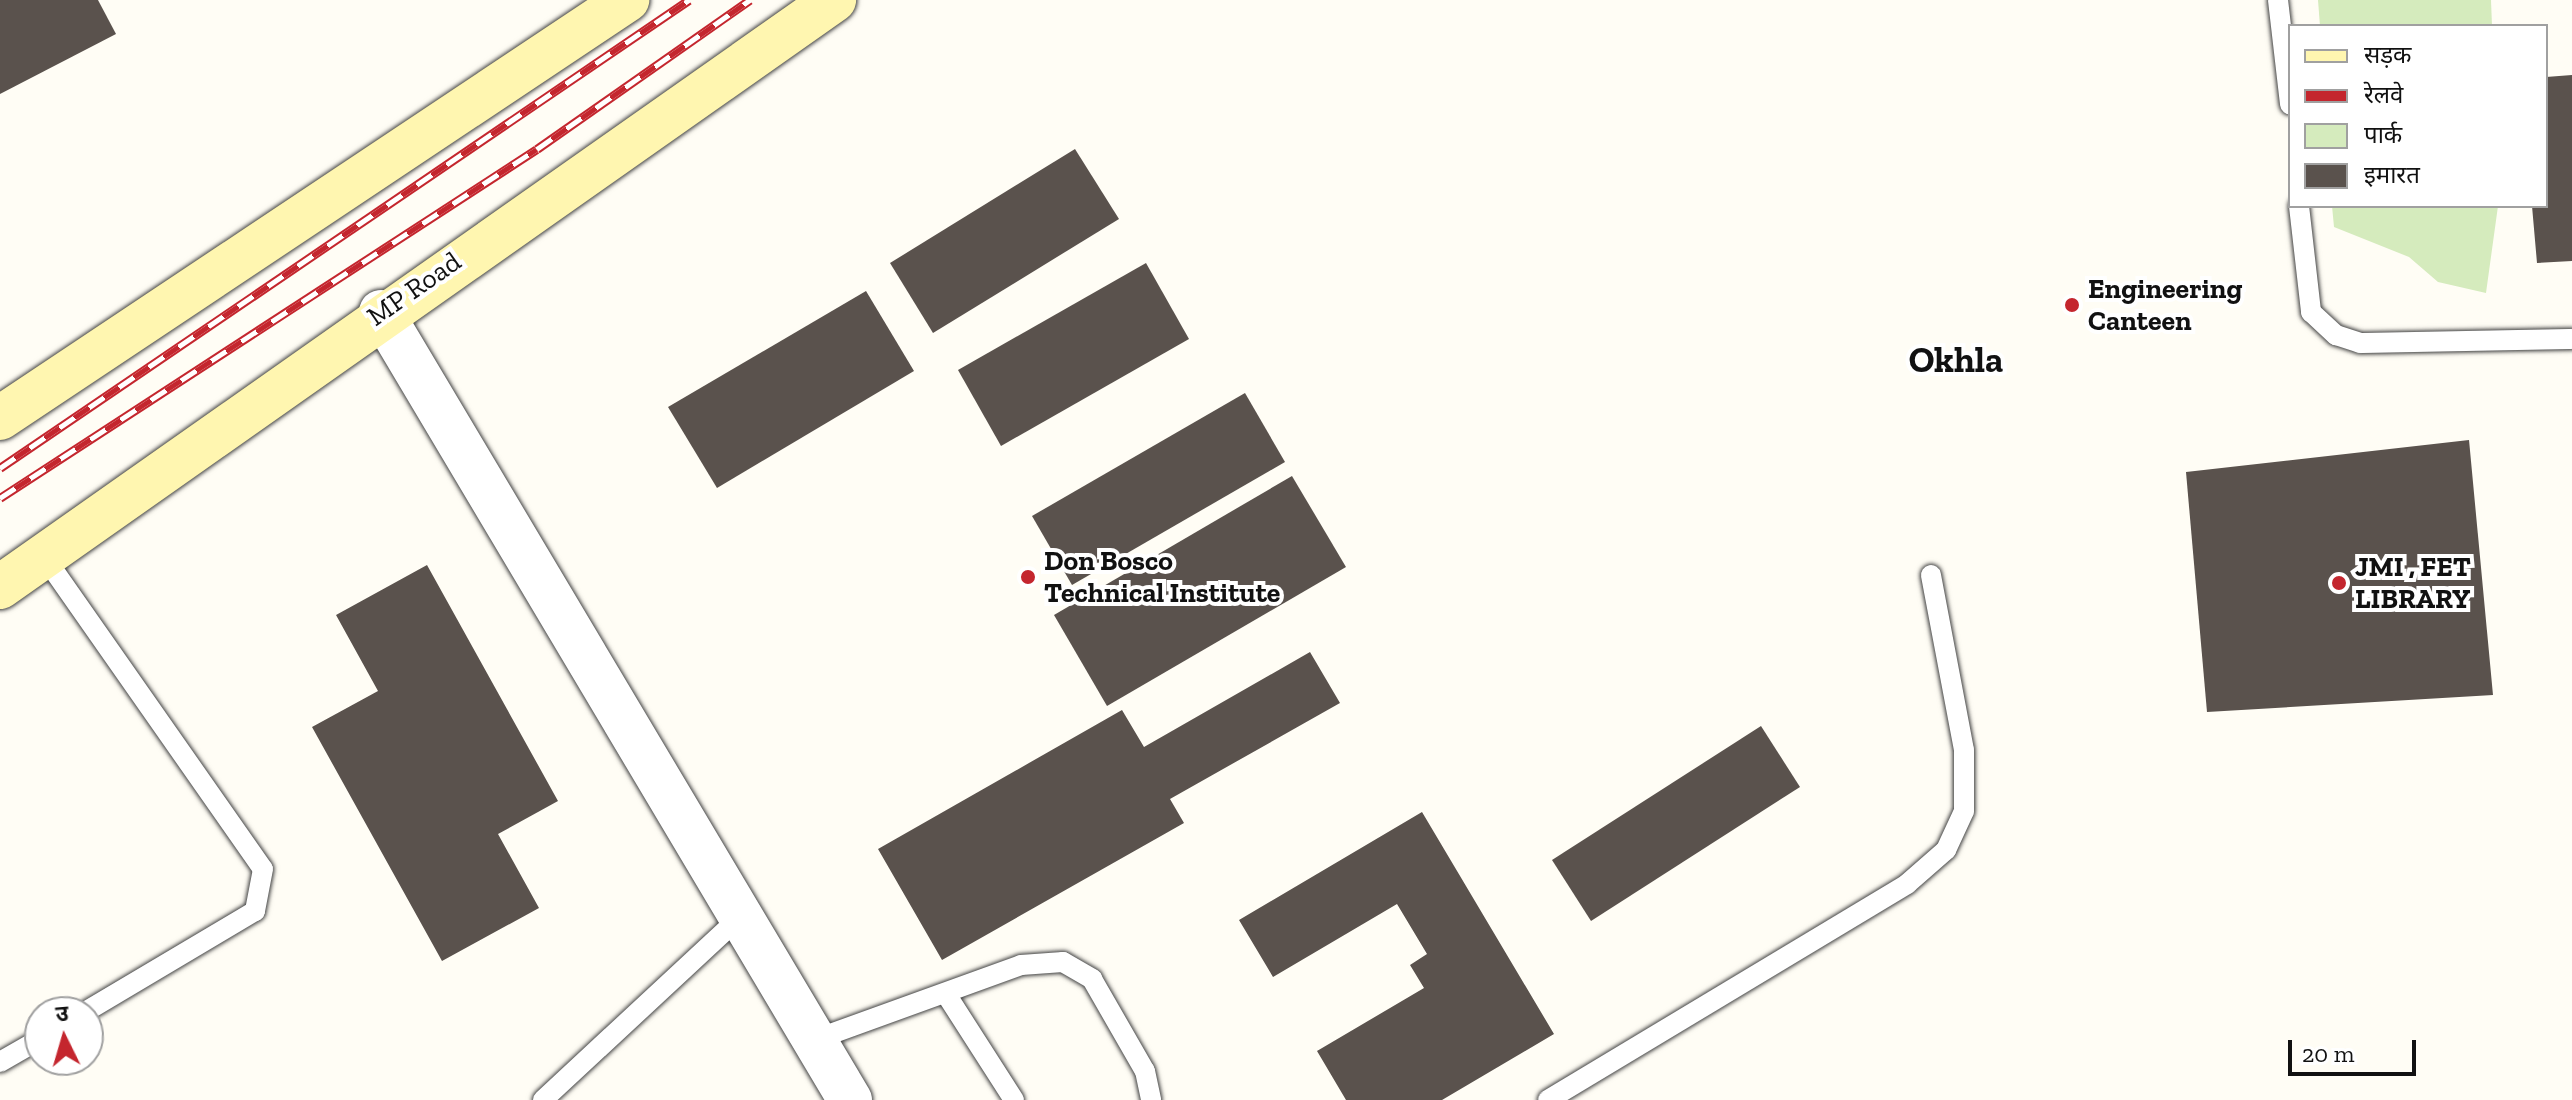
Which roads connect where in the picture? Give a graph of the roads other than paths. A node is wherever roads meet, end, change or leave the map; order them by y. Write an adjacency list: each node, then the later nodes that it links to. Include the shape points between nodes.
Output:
1 (627, 0): 8 (main road)
2 (834, 0): 6 (main road, MP Road)
3 (2278, 0): 4 (lane)
4 (2288, 87)
5 (2299, 208): 7 (lane, via 2311,312 2336,335 2360,343)
6 (381, 312): 9 (main road, MP Road); 12 (street)
7 (2572, 339)
8 (0, 418)
9 (43, 555): 11 (main road, MP Road); 14 (lane, via 263,869 255,911)
10 (1931, 575): 22 (lane, via 1964,750 1964,811 1946,850 1907,884)
11 (0, 587)
12 (741, 916): 15 (street); 18 (lane)
13 (946, 994): 15 (lane); 20 (lane); 21 (lane, via 1021,965 1075,966 1092,979 1145,1071)
14 (104, 1001)
15 (814, 1040): 19 (street)
16 (24, 1048): 17 (lane)
17 (0, 1062)
18 (543, 1100)
19 (850, 1100)
20 (1014, 1100)
21 (1151, 1100)
22 (1548, 1100)

